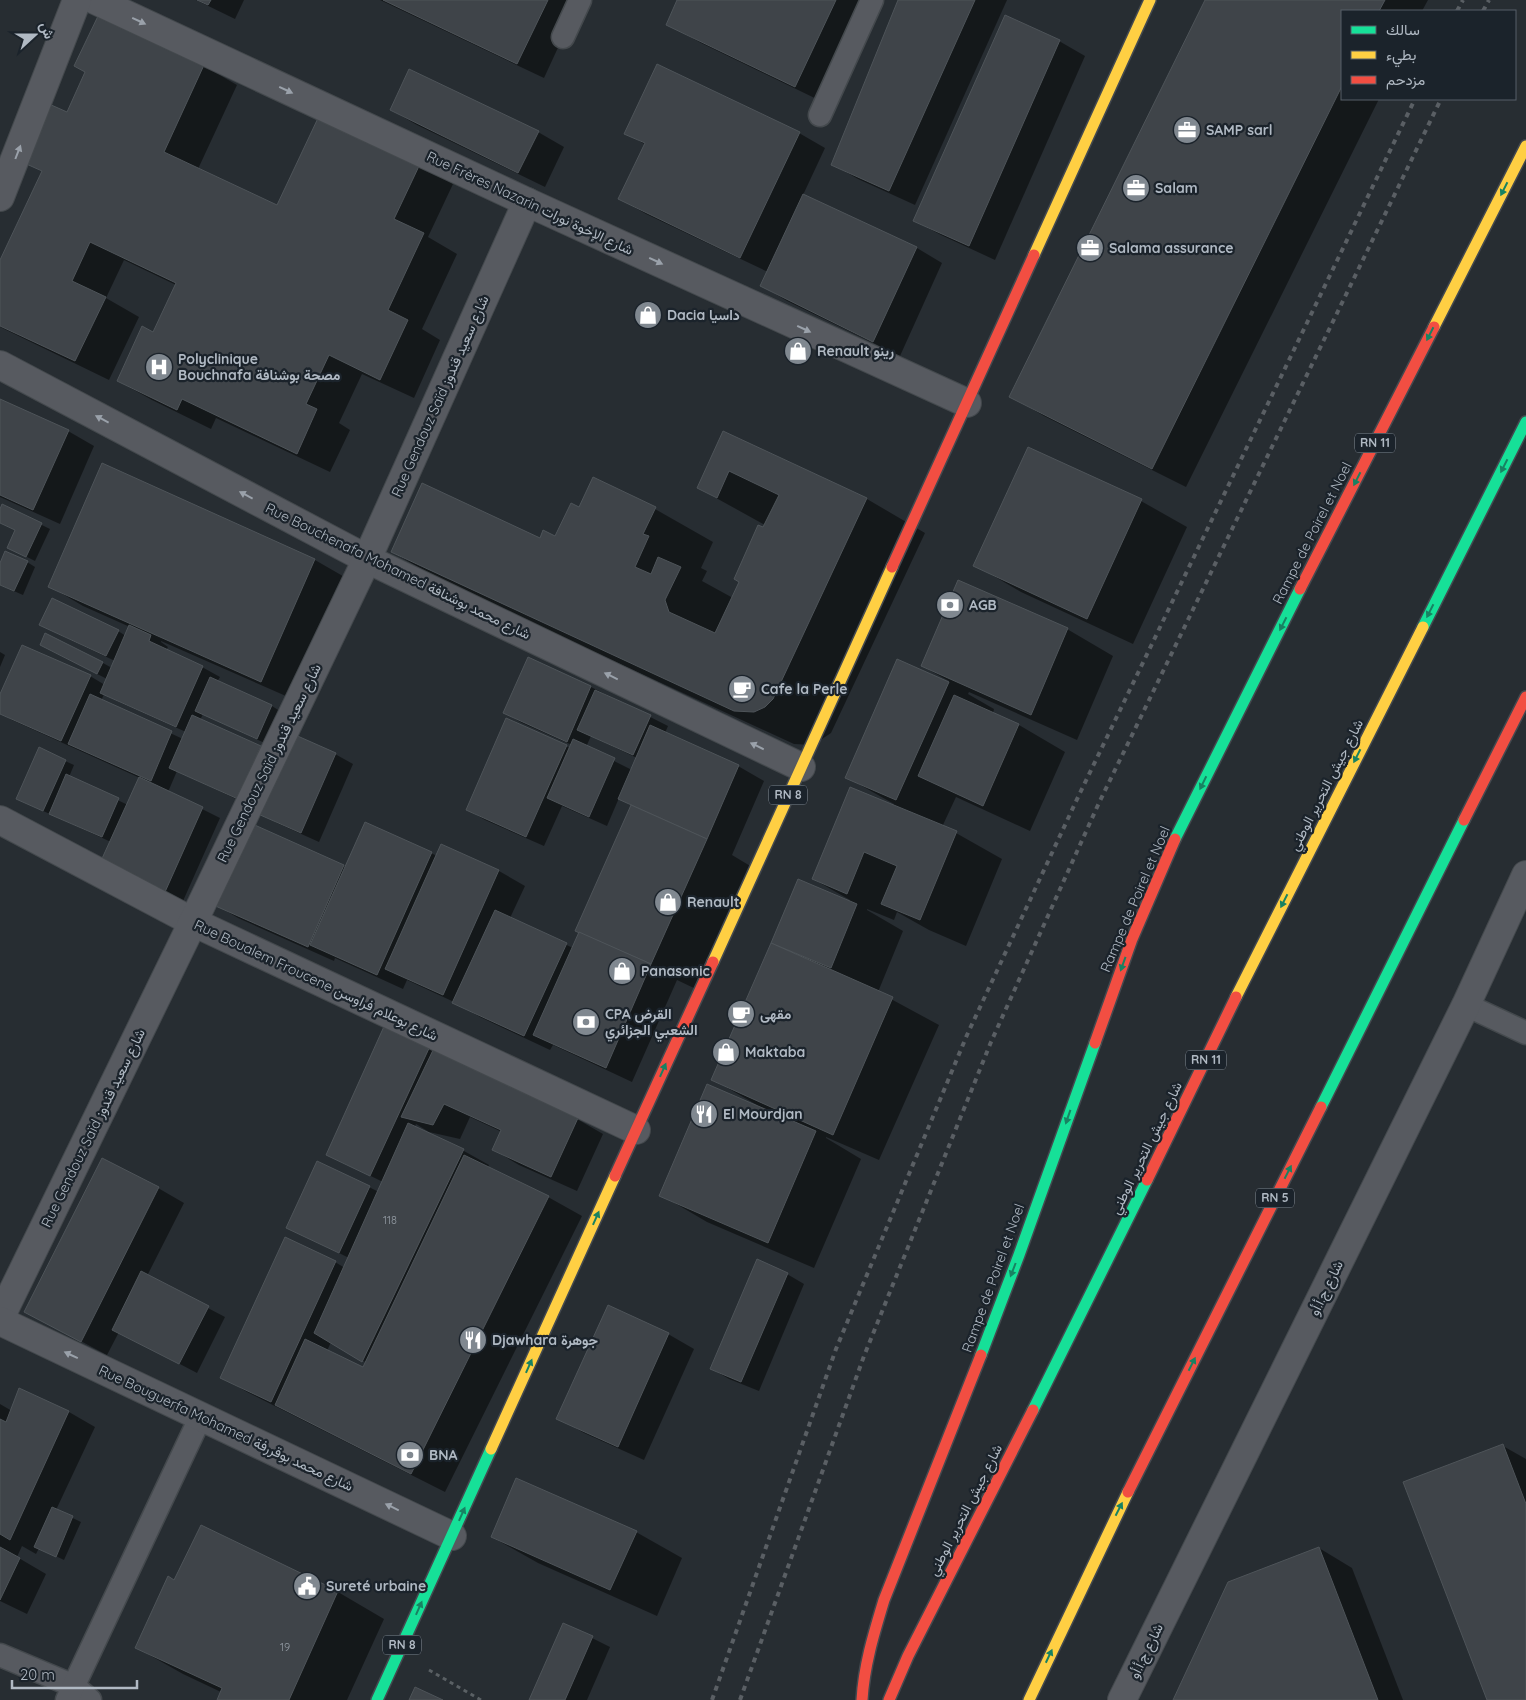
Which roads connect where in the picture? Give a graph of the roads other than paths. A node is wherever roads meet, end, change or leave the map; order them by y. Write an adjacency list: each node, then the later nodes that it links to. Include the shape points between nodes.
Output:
1 (77, 0): 9 (street, one-way to 1)
2 (95, 0): 10 (street, Rue Frères Nazarin شارع الإخوة نورات, one-way to 10)
3 (580, 0): 6 (lane)
4 (872, 0): 7 (lane)
5 (1150, 0): 12 (main road, RN 8)
6 (563, 37)
7 (820, 115)
8 (1526, 146): 29 (main road, Rampe de Poirel et Noel / RN 11, one-way to 29, via 1166,859 1093,1044 1019,1255 884,1600 863,1678)
9 (0, 198)
10 (527, 202): 12 (street, Rue Frères Nazarin شارع الإخوة نورات, one-way to 12); 14 (street, Rue Gendouz Saïd شارع سعيد قندوز)
11 (0, 365): 14 (street, Rue Bouchenafa Mohamed شارع محمد بوشنافة, one-way to 11)
12 (967, 403): 16 (main road, RN 8)
13 (1526, 422): 30 (main road, شارع جيش التحرير الوطني / RN 11, one-way to 30, via 912,1648)
14 (366, 559): 16 (street, Rue Bouchenafa Mohamed شارع محمد بوشنافة, one-way to 14); 19 (street, Rue Gendouz Saïd شارع سعيد قندوز)
15 (1526, 697): 31 (main road, RN 5, one-way to 15, via 1105,1537)
16 (801, 767): 22 (main road, RN 8, one-way to 16)
17 (0, 820): 19 (street, Rue Boualem Froucene شارع بوعلام فراوسن)
18 (1526, 875): 20 (street, شارع ج.أ.أو)
19 (193, 922): 22 (street, Rue Boualem Froucene شارع بوعلام فراوسن); 23 (street, Rue Gendouz Saïd شارع سعيد قندوز)
20 (1466, 1005): 21 (lane); 32 (street, شارع ج.أ.أو)
21 (1526, 1033)
22 (636, 1130): 25 (main road, RN 8, one-way to 22)
23 (0, 1320): 24 (street, Rue Bouguerfa Mohamed شارع محمد بوقررفة, one-way to 23)
24 (202, 1416): 25 (street, Rue Bouguerfa Mohamed شارع محمد بوقررفة, one-way to 24); 27 (lane)
25 (452, 1536): 28 (main road, RN 8, one-way to 25)
26 (0, 1655): 27 (lane)
27 (77, 1695)
28 (377, 1700)
29 (862, 1700)
30 (889, 1700)
31 (1029, 1700)
32 (1122, 1700)

